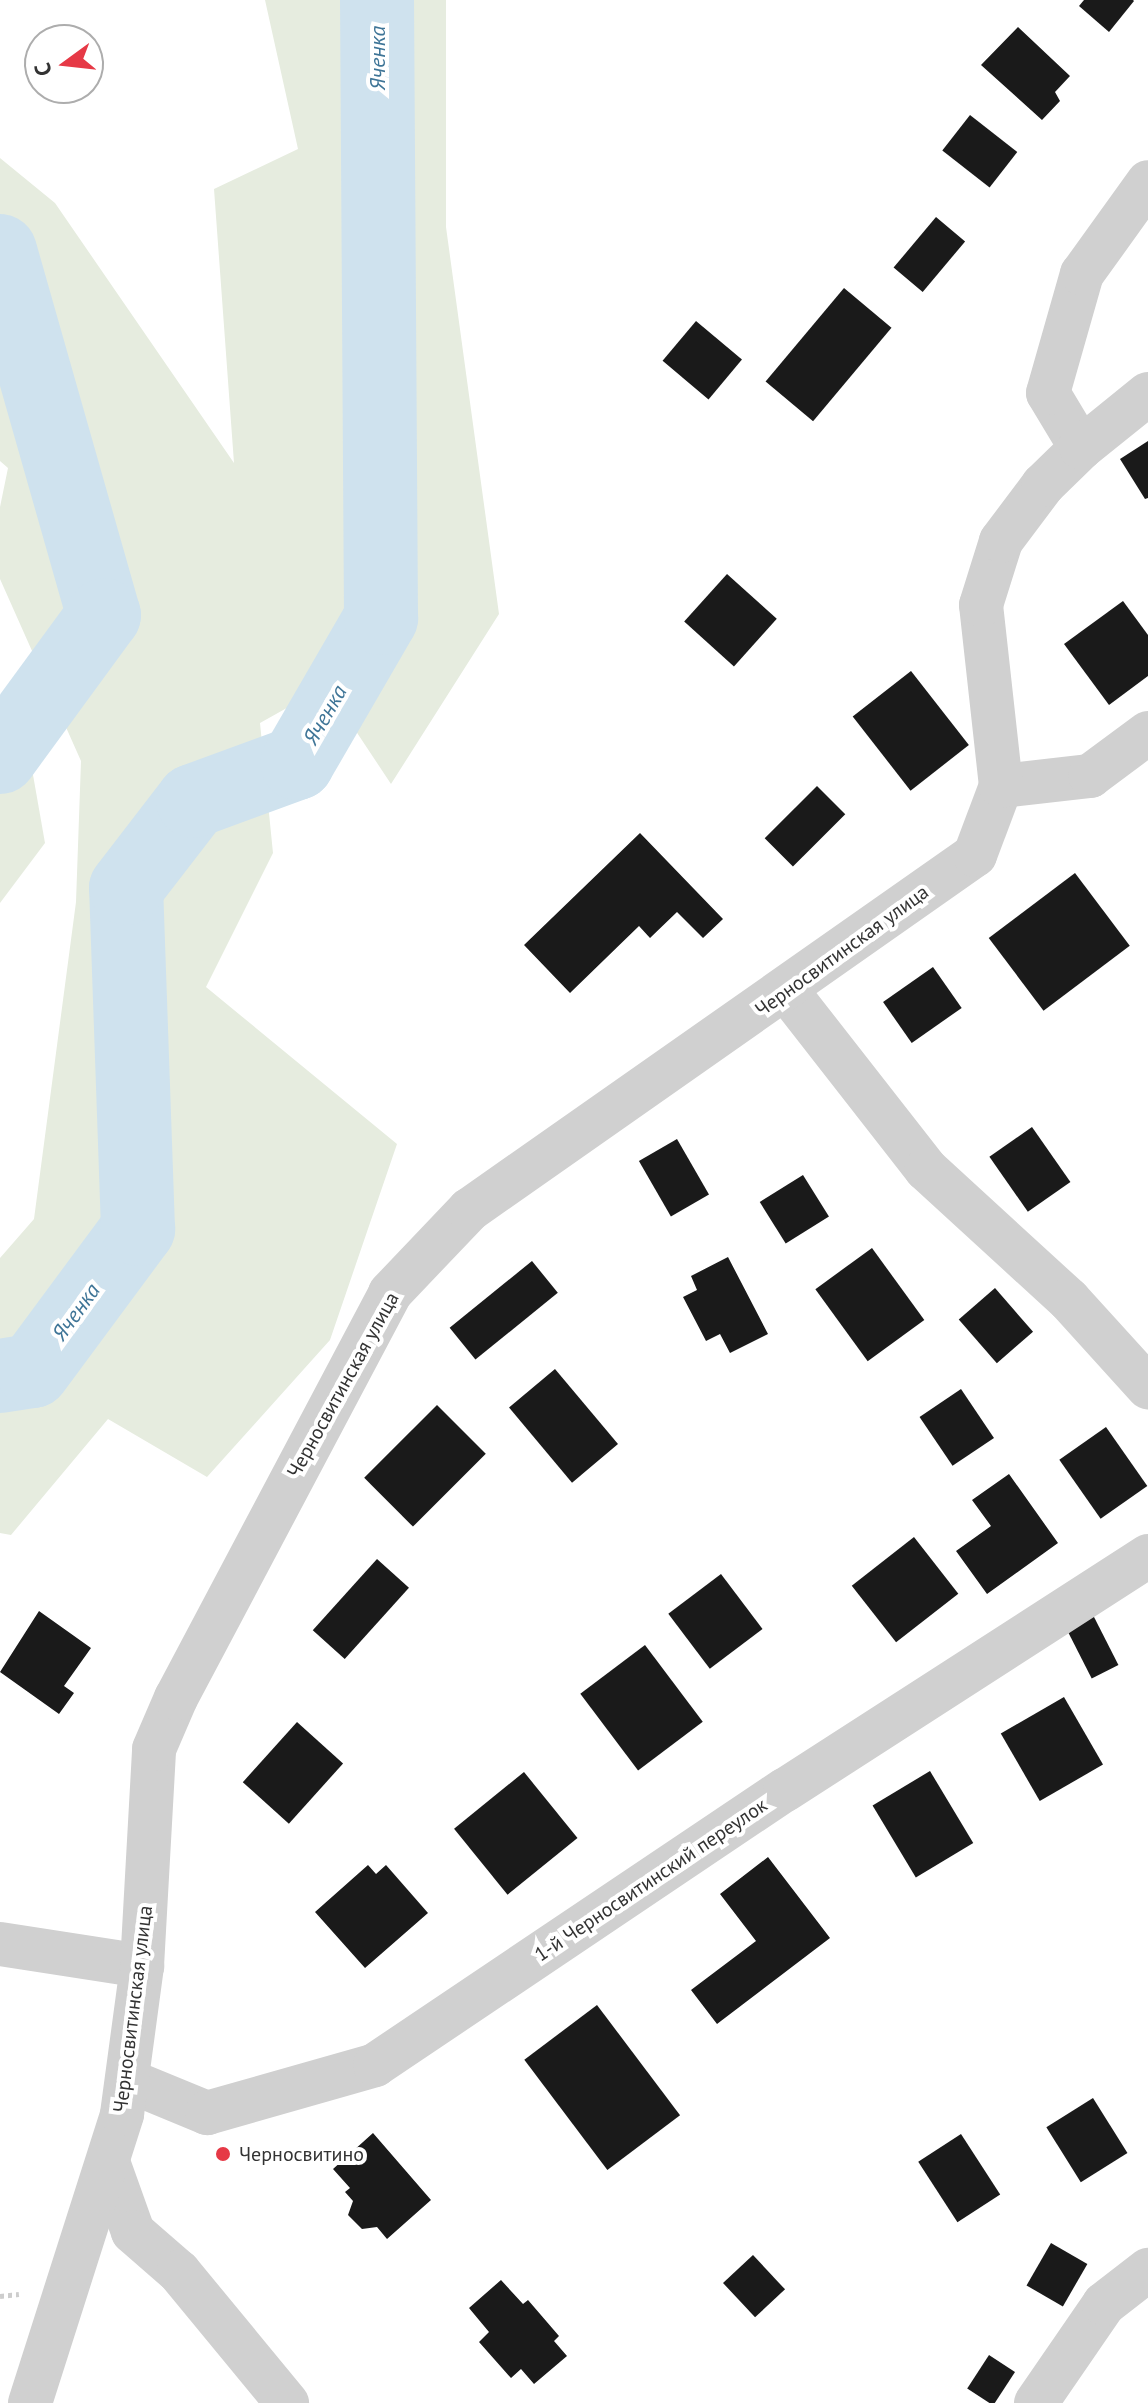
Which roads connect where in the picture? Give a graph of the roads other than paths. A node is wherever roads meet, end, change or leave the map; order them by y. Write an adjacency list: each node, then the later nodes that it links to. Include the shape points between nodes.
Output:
1 (1148, 182): 3 (street, via 1082,274 1048,393)
2 (1148, 394): 3 (street, Черносвитинская улица)
3 (1081, 448): 5 (street, Черносвитинская улица, via 1043,485 1001,541 981,605)
4 (1148, 733): 5 (street, via 1090,776)
5 (1001, 786): 6 (street, Черносвитинская улица, via 975,855)
6 (787, 991): 7 (street, via 926,1169 1069,1300); 10 (street, Черносвитинская улица, via 469,1210 390,1293 154,1749)
7 (1148, 1387)
8 (1148, 1556): 11 (street, 1-й Черносвитинский переулок, via 785,1790 375,2065 207,2113)
9 (0, 1944): 10 (street)
10 (142, 1966): 11 (street, Черносвитинская улица)
11 (127, 2080): 12 (street, Черносвитинская улица)
12 (108, 2162): 14 (street, Черносвитинская улица); 15 (street, via 133,2232 179,2272)
13 (1148, 2270): 16 (street, via 1104,2304)
14 (30, 2403)
15 (287, 2403)
16 (1036, 2403)

